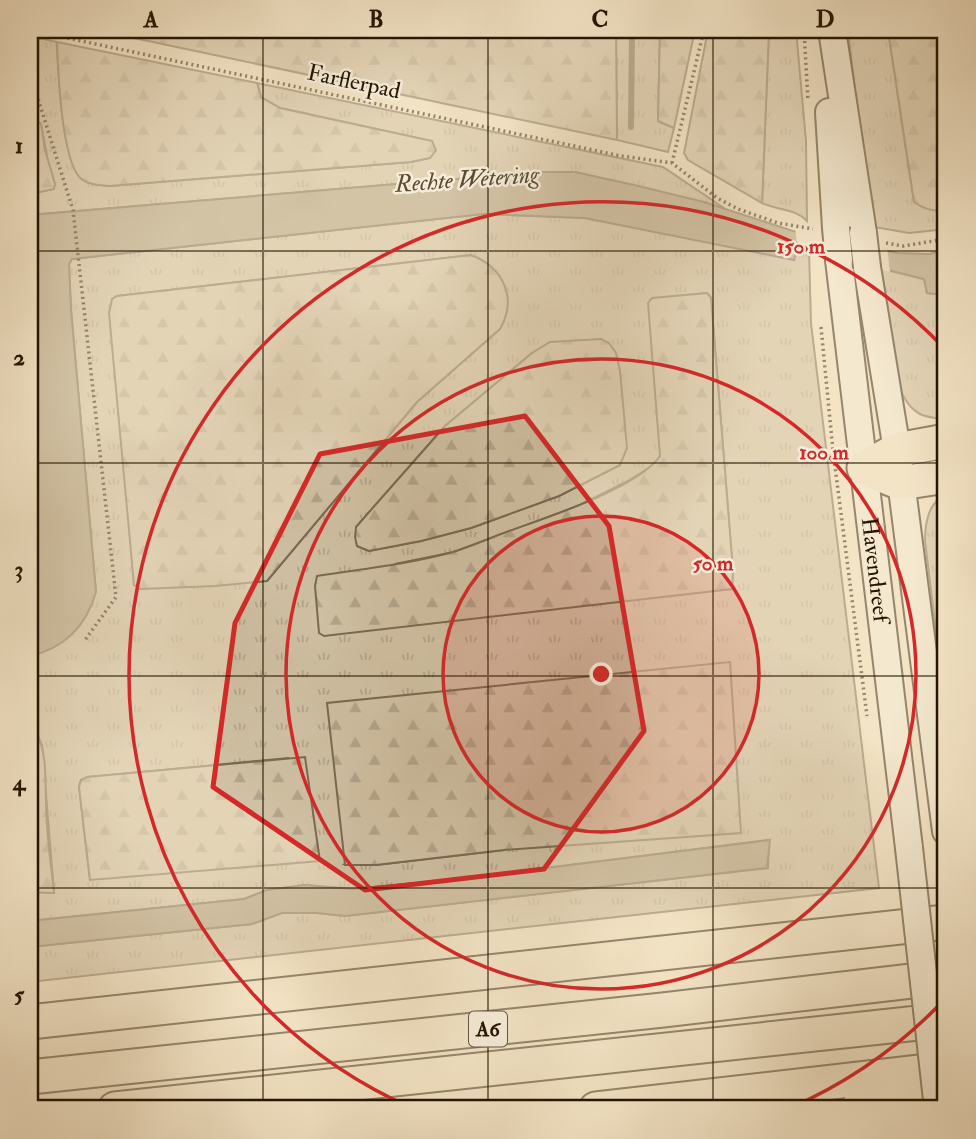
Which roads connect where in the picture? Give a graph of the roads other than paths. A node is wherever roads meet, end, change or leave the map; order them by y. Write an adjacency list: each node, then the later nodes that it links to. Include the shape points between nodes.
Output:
1 (830, 30): 3 (main road, Havendreef, bridge, via 871,237 867,267); 4 (main road, Havendreef, bridge, via 826,229 839,260)
2 (946, 441): 3 (highway)
3 (897, 450): 4 (highway); 6 (main road, Havendreef)
4 (864, 468): 6 (highway); 18 (main road, Havendreef, bridge)
5 (946, 476): 6 (highway)
6 (901, 483): 7 (main road, Havendreef)
7 (946, 831)
8 (946, 922): 11 (highway)
9 (946, 977): 13 (highway, A6)
10 (946, 1020): 15 (highway, A6)
11 (30, 1022)
12 (946, 1069): 16 (highway)
13 (30, 1077)
14 (946, 1103): 17 (highway)
15 (116, 1109)
16 (596, 1109)
17 (857, 1109)
18 (938, 1109)

